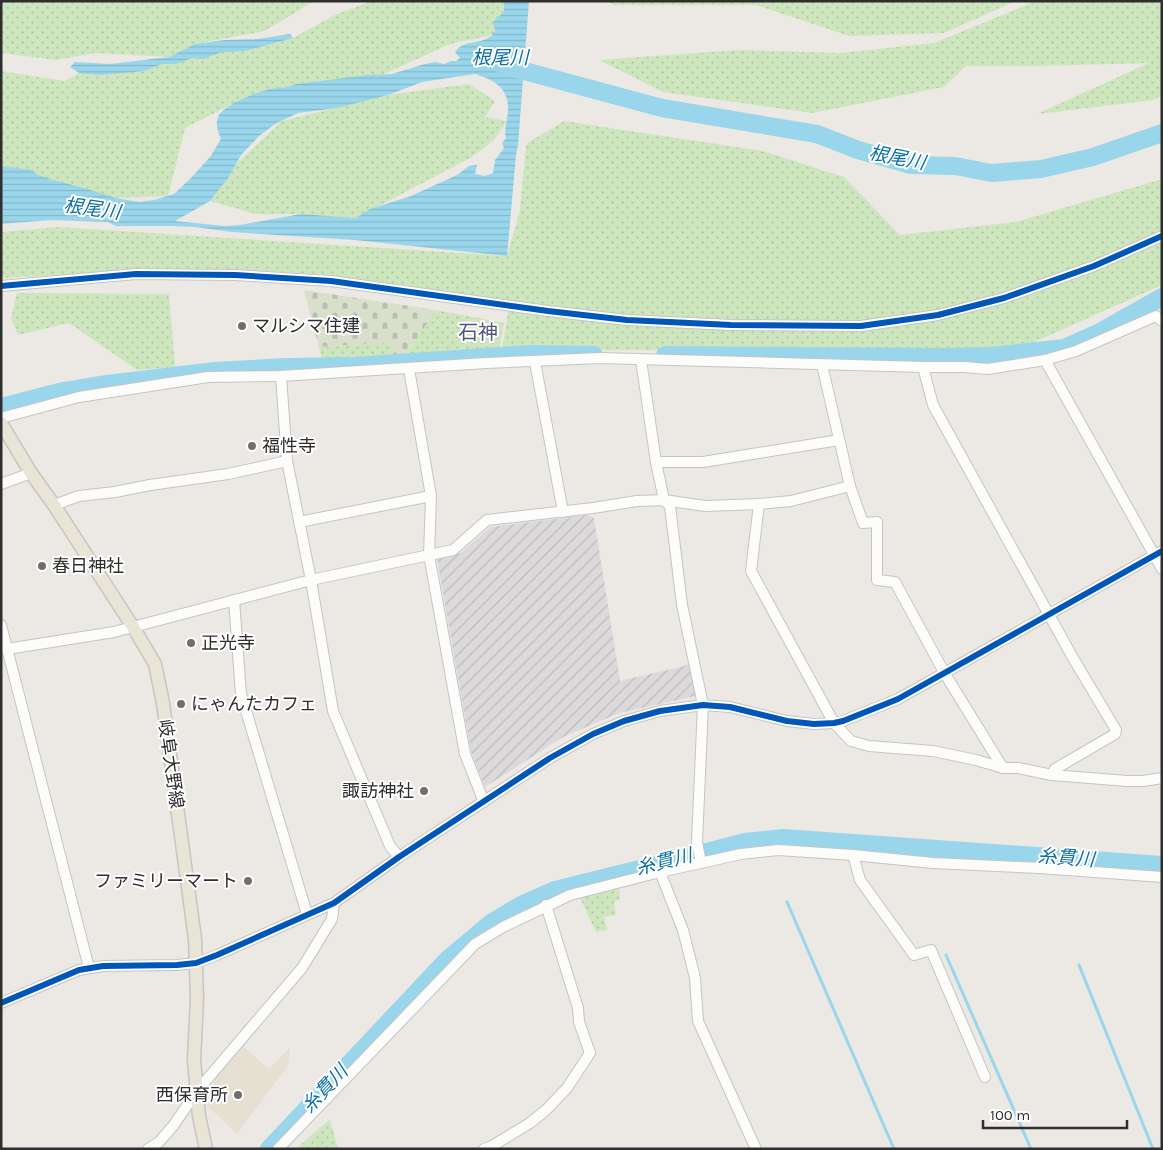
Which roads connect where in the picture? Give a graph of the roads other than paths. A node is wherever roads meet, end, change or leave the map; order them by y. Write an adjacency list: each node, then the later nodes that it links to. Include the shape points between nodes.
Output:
1 (1162, 236): 2 (street, via 1094,266 1004,298 938,315 861,326 627,320 331,281 235,275 136,274)
2 (1, 286)
3 (1162, 321): 5 (street, via 1156,316 1076,351)
4 (641, 360): 6 (street, via 600,358); 7 (street); 15 (street)
5 (1045, 360): 8 (street, via 988,369); 25 (street)
6 (535, 362): 9 (street); 23 (street)
7 (822, 365): 8 (street); 13 (street)
8 (922, 367): 30 (street, via 933,405)
9 (410, 369): 10 (street); 19 (street)
10 (281, 376): 11 (street, via 208,377 79,396); 14 (street)
11 (1, 418)
12 (1, 423): 16 (main road, 岐阜大野線)
13 (839, 440): 15 (street, via 703,462); 18 (street)
14 (287, 461): 22 (street, via 228,474 79,496); 24 (street)
15 (656, 462): 20 (street)
16 (31, 473): 17 (street); 22 (main road, 岐阜大野線)
17 (1, 484)
18 (850, 486): 21 (street, via 791,501); 34 (street, via 863,523 877,522 877,580 895,582)
19 (431, 496): 24 (street); 26 (street)
20 (664, 500): 21 (street, via 705,506); 23 (street); 35 (street, via 670,506 682,605)
21 (759, 504): 36 (street, via 751,571)
22 (54, 505): 32 (main road, 岐阜大野線)
23 (562, 512): 26 (street, via 487,520 453,550)
24 (299, 522): 28 (street)
25 (1158, 553): 27 (street); 30 (street)
26 (429, 555): 28 (street); 40 (street, via 465,754)
27 (1162, 569)
28 (311, 580): 29 (street); 43 (street, via 333,711 390,846)
29 (234, 600): 32 (street); 48 (street, via 240,694)
30 (1049, 614): 34 (street); 38 (street, via 1116,730 1115,734 1055,769)
31 (1, 625): 33 (street)
32 (133, 627): 33 (street); 49 (main road, 岐阜大野線, via 155,664 163,703 196,938)
33 (4, 648): 50 (street)
34 (945, 674): 36 (street, via 898,699); 37 (street)
35 (703, 705): 36 (street, via 730,707 787,721); 40 (street, via 660,711 593,734); 42 (street, via 698,798)
36 (834, 723): 37 (street, via 851,741 870,746 933,751)
37 (1003, 768): 38 (street)
38 (1052, 775): 39 (street, via 1127,781)
39 (1162, 778)
40 (484, 802): 43 (street)
41 (853, 855): 42 (street, via 778,850); 45 (street); 52 (street, via 860,880 914,955 931,950)
42 (700, 856): 44 (street)
43 (399, 857): 46 (street)
44 (660, 872): 47 (street, via 570,895); 58 (street, via 683,930 695,978 698,1022)
45 (1162, 877)
46 (334, 903): 48 (street); 53 (street, via 332,919 302,968)
47 (546, 905): 54 (street, via 590,1053 567,1088 546,1110); 57 (street, via 475,944)
48 (307, 914): 49 (street)
49 (196, 962): 50 (street); 53 (main road, 岐阜大野線, via 194,1060)
50 (89, 968): 51 (street)
51 (1, 1003)
52 (985, 1077)
53 (197, 1091): 55 (street, via 173,1126); 56 (main road, 岐阜大野線)
54 (490, 1148)
55 (148, 1149)
56 (206, 1149)
57 (278, 1149)
58 (756, 1149)

